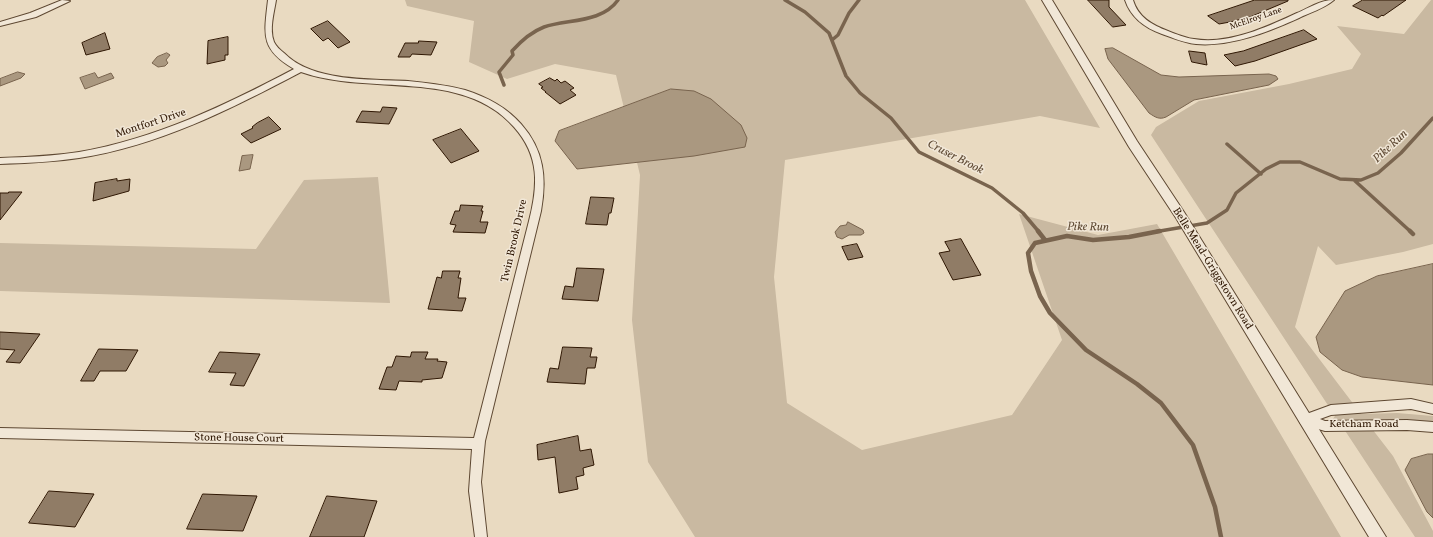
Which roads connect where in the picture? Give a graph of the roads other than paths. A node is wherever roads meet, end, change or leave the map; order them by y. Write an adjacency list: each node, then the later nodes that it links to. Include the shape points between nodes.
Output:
1 (272, 0): 7 (street, via 269,33 271,44 284,59)
2 (1047, 0): 10 (street, Belle Mead-Griggstown Road, via 1133,144 1180,215)
3 (1129, 0): 4 (street, McElroy Lane, via 1139,18 1155,29 1196,42 1213,42 1244,36)
4 (1330, 0)
5 (66, 1): 6 (street, via 33,15)
6 (0, 24)
7 (299, 70): 8 (street, Montfort Drive, via 185,126 137,142 48,160); 13 (street, Twin Brook Drive, via 354,81 440,87 478,97 499,108 528,138 536,155 540,183 536,209)
8 (0, 161)
9 (1433, 409): 10 (street, Ketcham Road, via 1411,404 1331,410)
10 (1305, 420): 11 (street, Ketcham Road, via 1325,426 1407,425); 15 (street, Belle Mead-Griggstown Road)
11 (1433, 428)
12 (0, 433): 13 (street, Stone House Court)
13 (479, 444): 14 (street, Twin Brook Drive, via 475,489)
14 (481, 537)
15 (1378, 537)

